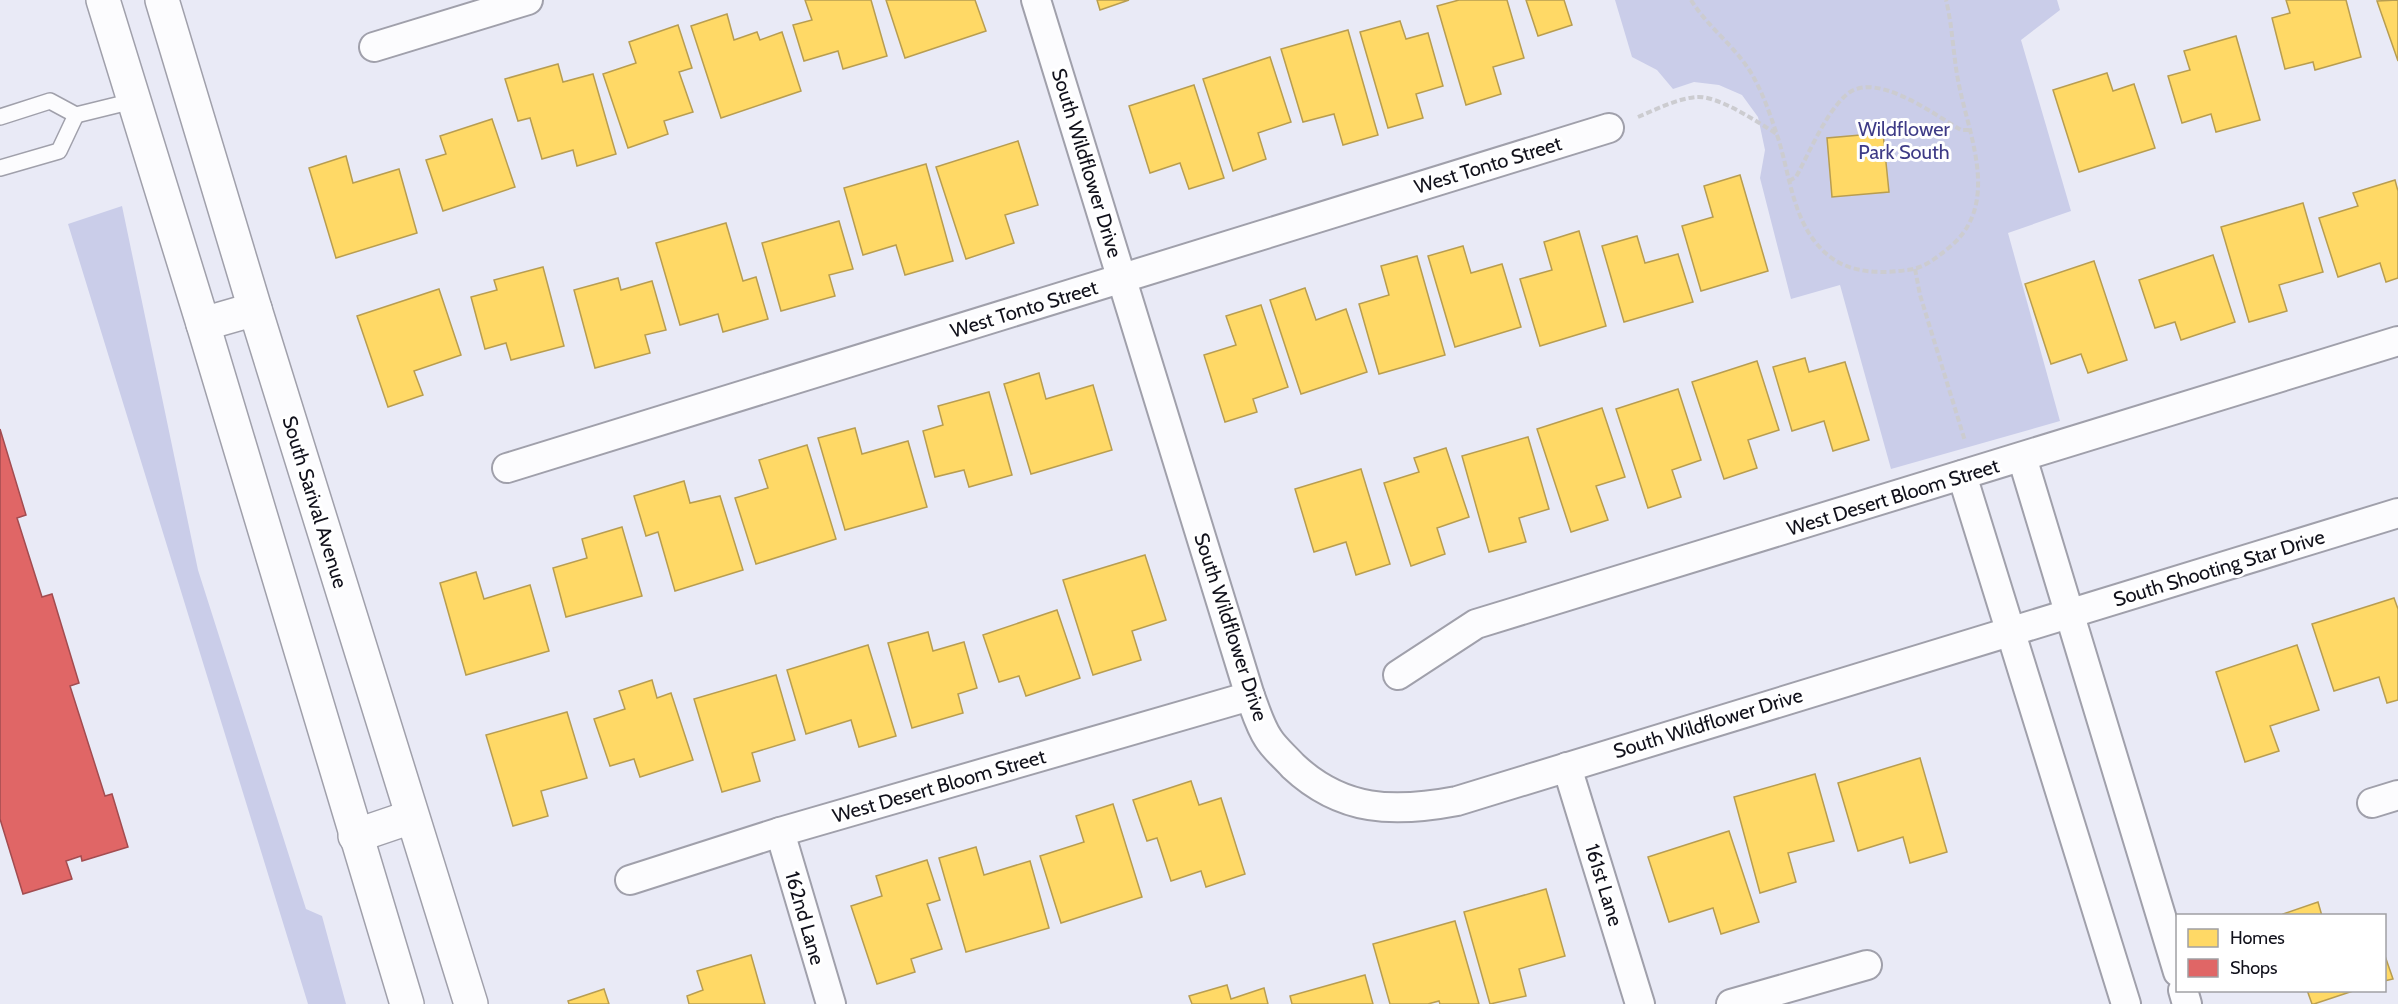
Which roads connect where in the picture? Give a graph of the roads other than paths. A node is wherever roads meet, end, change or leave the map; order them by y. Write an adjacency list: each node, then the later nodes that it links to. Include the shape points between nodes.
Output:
1 (103, 0): 6 (main road)
2 (162, 0): 12 (main road, South Sarival Avenue)
3 (528, 0): 5 (street)
4 (1036, 0): 11 (street, South Wildflower Drive)
5 (374, 47)
6 (134, 101): 7 (lane); 13 (main road)
7 (76, 115): 8 (lane, via 50,101); 10 (lane, via 59,151)
8 (0, 117)
9 (1610, 128): 11 (street, West Tonto Street)
10 (0, 168)
11 (1123, 278): 16 (street, West Tonto Street); 23 (street, South Wildflower Drive)
12 (255, 309): 13 (main road); 25 (main road, South Sarival Avenue)
13 (203, 324): 27 (main road)
14 (2398, 341): 15 (street, West Desert Bloom Street)
15 (2022, 457): 17 (street, West Desert Bloom Street); 19 (street)
16 (507, 468)
17 (1968, 473): 21 (street); 22 (street, West Desert Bloom Street, via 1476,624)
18 (2398, 513): 19 (street, South Shooting Star Drive)
19 (2069, 613): 20 (street, South Shooting Star Drive); 30 (street)
20 (2039, 623): 21 (street, South Wildflower Drive)
21 (2010, 632): 24 (street, South Wildflower Drive); 36 (street)
22 (1398, 675)
23 (1250, 696): 24 (street, South Wildflower Drive, via 1268,739 1285,758 1311,783 1347,801 1384,808 1422,808 1457,801); 26 (street, West Desert Bloom Street)
24 (1567, 766): 34 (street, 161st Lane)
25 (411, 817): 27 (main road); 32 (main road, South Sarival Avenue)
26 (780, 832): 28 (street, West Desert Bloom Street); 33 (street, 162nd Lane)
27 (355, 836): 31 (main road)
28 (630, 880)
29 (1867, 964): 35 (street)
30 (2176, 965)
31 (407, 1004)
32 (471, 1004)
33 (831, 1004)
34 (1640, 1004)
35 (1731, 1004)
36 (2126, 1004)

